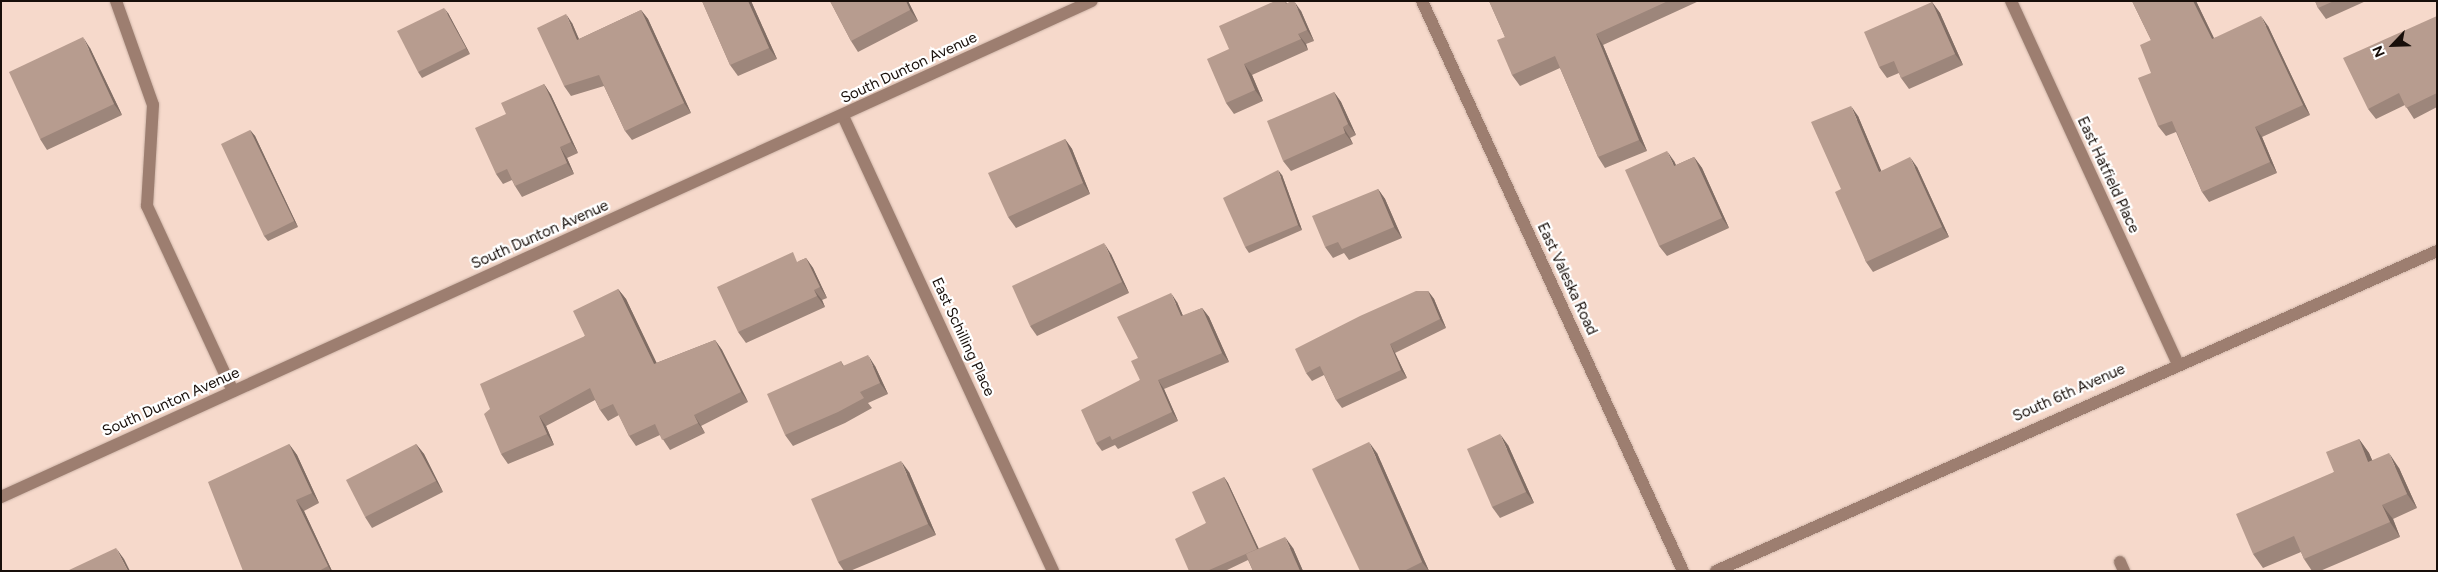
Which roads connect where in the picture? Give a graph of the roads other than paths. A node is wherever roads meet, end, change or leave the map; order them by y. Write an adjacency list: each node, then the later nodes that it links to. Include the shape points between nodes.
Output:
1 (116, 1): 8 (street, via 153,105 147,206)
2 (1092, 1): 5 (street, South Dunton Avenue)
3 (1422, 1): 11 (street, East Valeska Road)
4 (2010, 1): 7 (street, East Hatfield Place)
5 (843, 116): 8 (street, South Dunton Avenue); 10 (street, East Schilling Place)
6 (2437, 250): 7 (street, South 6th Avenue)
7 (2177, 362): 12 (street, South 6th Avenue)
8 (233, 391): 9 (street, South Dunton Avenue)
9 (1, 497)
10 (1053, 571)
11 (1684, 571)
12 (1716, 571)

